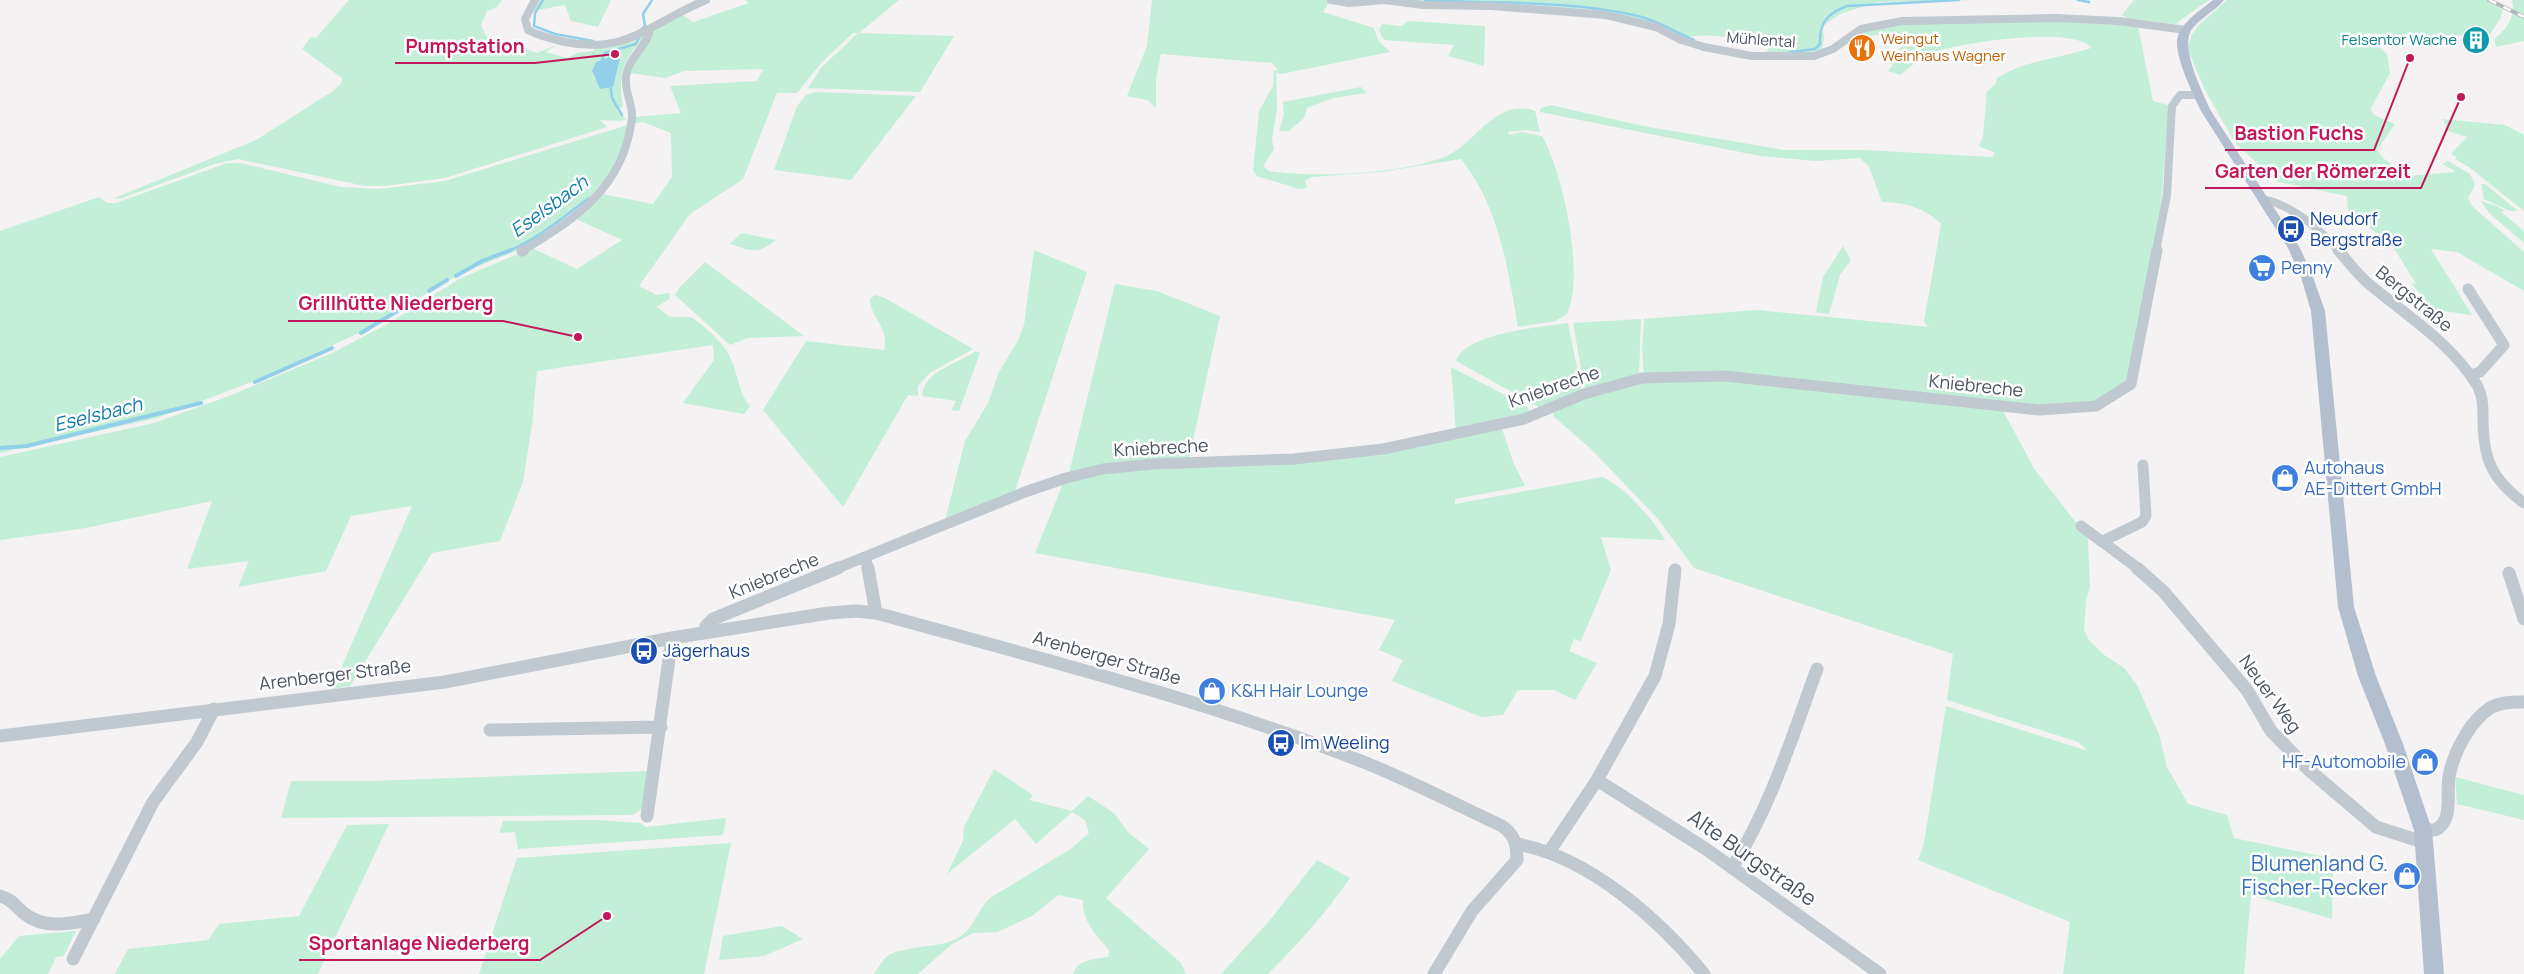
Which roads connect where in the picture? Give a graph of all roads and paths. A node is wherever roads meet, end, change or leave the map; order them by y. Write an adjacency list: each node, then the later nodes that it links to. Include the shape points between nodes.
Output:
1 (535, 0): 5 (street, via 526,16 526,28 577,46 592,48 620,44)
2 (706, 0): 5 (street, via 673,14)
3 (1332, 0): 6 (street, Mühlental, via 1490,6 1601,15 1650,25 1704,47 1752,56 1814,56 1833,48 1861,29 1902,21 2056,18)
4 (2219, 0): 6 (main road)
5 (650, 29): 9 (street, via 625,76 632,114 620,168 577,216)
6 (2186, 30): 7 (main road, via 2182,38 2183,48)
7 (2198, 95): 8 (main road, via 2225,143); 16 (street, Kniebreche, via 2180,95 2172,106 2167,195 2131,384 2096,406 2039,410 1725,376 1642,378 1584,394 1524,418 1384,449 1294,459 1103,469 1025,492)
8 (2263, 199): 11 (street, Bergstraße, via 2273,200 2287,208 2326,238 2368,283 2446,344); 31 (main road, via 2294,248 2318,311 2340,558 2349,620)
9 (523, 251)
10 (2468, 289): 11 (street, via 2504,345 2480,372)
11 (2470, 375): 13 (street, Bergstraße, via 2483,398 2486,459 2503,485)
12 (2143, 465): 15 (street, via 2146,516 2142,522)
13 (2524, 503)
14 (2082, 526): 15 (street, Neuer Weg)
15 (2102, 541): 31 (street, Neuer Weg, via 2163,591 2247,690 2271,731 2291,753 2371,823 2384,830)
16 (866, 559): 19 (street); 21 (street, Kniebreche, via 713,619 706,626)
17 (1674, 570): 29 (street, via 1674,592 1662,660)
18 (2509, 572): 20 (street)
19 (876, 613): 21 (street, Arenberger Straße, via 829,613); 32 (street, Arenberger Straße, via 1119,681 1333,751 1416,785 1502,826)
20 (2524, 619)
21 (706, 632): 22 (street, Arenberger Straße)
22 (672, 638): 25 (street, Arenberger Straße, via 445,682); 26 (street)
23 (1817, 669): 34 (street, via 1768,803 1751,840)
24 (2524, 702): 31 (street, via 2505,703 2488,709 2458,747 2444,821)
25 (214, 710): 28 (street, Arenberger Straße); 36 (street, via 197,742 153,802)
26 (661, 727): 27 (street); 30 (street)
27 (490, 730)
28 (0, 736)
29 (1597, 780): 33 (street); 34 (street, Alte Burgstraße)
30 (647, 816)
31 (2424, 836): 41 (main road)
32 (1517, 844): 33 (street); 38 (street, via 1517,860 1472,910)
33 (1549, 852): 39 (street, via 1576,866 1634,906 1687,952)
34 (1732, 868): 40 (street, Alte Burgstraße)
35 (0, 896): 36 (street, via 12,900 28,916 42,922)
36 (94, 920): 37 (street)
37 (74, 959)
38 (1434, 974)
39 (1704, 974)
40 (1880, 974)
41 (2434, 974)

